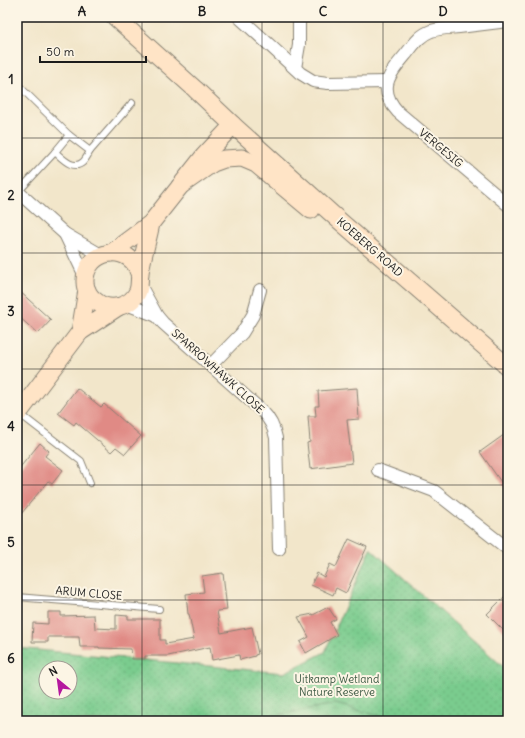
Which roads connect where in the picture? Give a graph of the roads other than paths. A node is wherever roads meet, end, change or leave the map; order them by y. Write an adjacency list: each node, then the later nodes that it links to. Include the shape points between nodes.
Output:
1 (115, 17): 9 (main road, KOEBERG ROAD)
2 (239, 17): 5 (street)
3 (299, 17): 5 (street, via 299,45)
4 (508, 21): 6 (street, via 439,29 427,33 418,39)
5 (295, 68): 6 (street, via 306,77 320,82)
6 (387, 82): 15 (street, VERGESIG, via 389,98 398,112)
7 (17, 84): 10 (lane)
8 (132, 103): 12 (lane)
9 (233, 126): 13 (main road); 16 (main road, KOEBERG ROAD)
10 (69, 135): 11 (lane); 12 (lane)
11 (55, 152): 12 (lane, via 74,165 82,163); 14 (lane)
12 (90, 152)
13 (180, 186): 16 (main road, via 213,163 224,159 242,158 256,164 323,220 329,223); 17 (main road)
14 (17, 192): 18 (street)
15 (508, 205)
16 (341, 222): 27 (main road, KOEBERG ROAD)
17 (151, 223): 19 (main road); 20 (main road)
18 (65, 234): 19 (street); 21 (street)
19 (106, 254): 20 (main road, via 118,253 130,259); 21 (main road, via 92,262 87,271)
20 (140, 280): 23 (main road, via 135,296); 24 (street, SPARROWHAWK CLOSE)
21 (86, 283): 23 (main road, via 90,296 99,304 112,308); 25 (main road)
22 (260, 290): 26 (street, via 253,315 242,333)
23 (122, 306): 24 (street, SPARROWHAWK CLOSE); 25 (main road)
24 (157, 316): 26 (street, SPARROWHAWK CLOSE)
25 (80, 332): 28 (main road)
26 (211, 365): 32 (street, SPARROWHAWK CLOSE, via 267,415 273,426 276,438)
27 (508, 367)
28 (18, 414): 30 (lane, via 81,461)
29 (378, 470): 31 (street, via 434,491)
30 (90, 483)
31 (507, 545)
32 (279, 549)
33 (17, 597): 34 (lane, ARUM CLOSE)
34 (159, 609)

